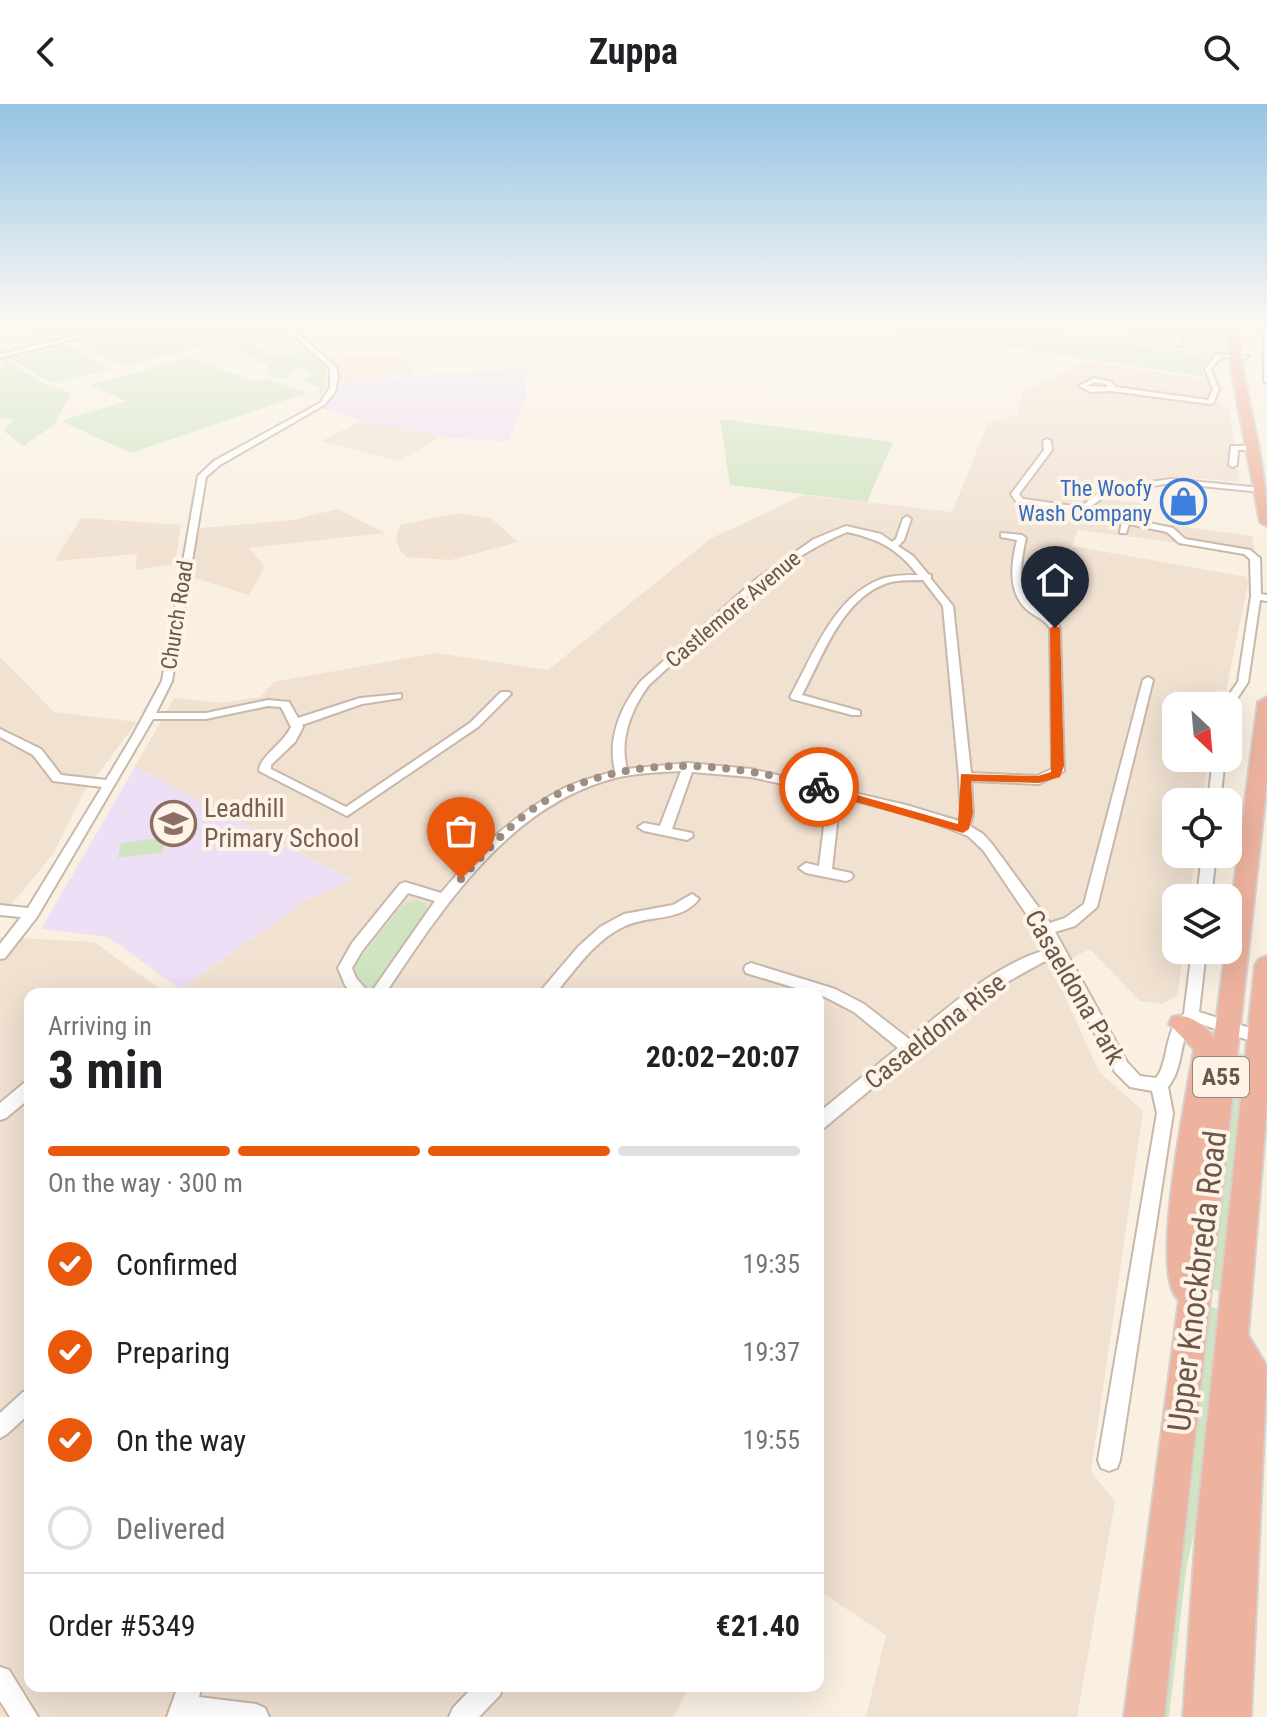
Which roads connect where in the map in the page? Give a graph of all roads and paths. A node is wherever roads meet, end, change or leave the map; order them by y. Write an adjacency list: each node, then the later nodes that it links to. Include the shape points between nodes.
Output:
1 (324, 400): 20 (street, Church Road, via 202,476 181,583 172,666)
2 (1246, 400): 4 (highway)
3 (1047, 441): 6 (street, via 1049,447 1015,498 1085,510 1107,491 1171,481)
4 (1252, 448): 5 (street, via 1234,448); 6 (highway)
5 (1233, 465)
6 (1261, 490): 8 (highway)
7 (907, 519): 11 (street)
8 (1267, 522)
9 (1123, 531): 13 (street, via 1131,520 1173,529 1182,541 1250,554)
10 (1004, 535): 25 (street, via 1022,538 1015,561 1021,592 1055,628 1058,771 1039,780)
11 (893, 545): 12 (street, Castlemore Avenue); 24 (street, Castlemore Avenue, via 867,531 833,532 757,583 633,696 617,761)
12 (928, 577): 18 (street, via 887,580 859,595 796,697); 25 (street, Castlemore Avenue, via 948,606)
13 (1261, 597): 15 (street)
14 (1148, 680): 39 (street, via 1090,907 1070,922)
15 (1236, 692)
16 (505, 694): 21 (street, via 474,725 353,815 265,771 265,764 291,740)
17 (397, 696): 21 (street, via 360,701)
18 (856, 713)
19 (1266, 715): 51 (highway, Upper Knockbreda Road / A55)
20 (150, 716): 21 (street, via 206,716 276,702 285,704); 26 (street, Church Road)
21 (296, 723)
22 (0, 732): 26 (street, via 37,752 57,778)
23 (688, 767): 24 (street, Casaeldona Park); 27 (street, Casaeldona Park, via 751,771); 30 (street)
24 (621, 771): 35 (street, Casaeldona Park, via 595,778 528,813)
25 (965, 777): 29 (street, Castlemore Avenue)
26 (110, 784): 38 (street, Church Road)
27 (834, 792): 29 (street, Casaeldona Park); 33 (street)
28 (644, 827): 30 (street)
29 (963, 829): 39 (street, Casaeldona Park, via 983,844)
30 (665, 831): 31 (street)
31 (687, 836)
32 (806, 868): 33 (street)
33 (825, 872): 34 (street)
34 (846, 876)
35 (443, 899): 45 (street, via 405,887 345,968); 46 (street, Casaeldona Park)
36 (692, 899): 47 (street, via 681,911 629,918 603,932)
37 (0, 910): 38 (street)
38 (32, 913): 41 (street, Church Road)
39 (1046, 930): 40 (street, Casaeldona Park)
40 (1060, 952): 53 (street, Casaeldona Rise, via 1039,957 979,991); 54 (street, Casaeldona Park, via 1121,1067 1145,1086)
41 (0, 954)
42 (1196, 964): 50 (street)
43 (1267, 965): 52 (highway, Upper Knockbreda Road / A55)
44 (751, 969): 48 (street)
45 (356, 988)
46 (381, 988)
47 (552, 988)
48 (808, 988)
49 (824, 993): 53 (street, via 844,1000)
50 (1186, 1021): 51 (street); 54 (street, via 1174,1040 1170,1074); 58 (highway, via 1207,1049 1183,1241)
51 (1227, 1027): 52 (street); 58 (highway, Upper Knockbreda Road / A55)
52 (1260, 1038): 59 (highway, Upper Knockbreda Road / A55)
53 (909, 1048): 57 (street, Casaeldona Rise)
54 (1159, 1085): 62 (street, Upper Knockbreda Road, via 1165,1113)
55 (24, 1093): 56 (street)
56 (0, 1113)
57 (824, 1118)
58 (1192, 1325): 69 (highway, Upper Knockbreda Road / A55)
59 (1233, 1340): 70 (highway, Upper Knockbreda Road / A55); 71 (highway, via 1253,1372)
60 (24, 1405): 61 (street)
61 (0, 1427)
62 (1109, 1460)
63 (0, 1679): 66 (street)
64 (485, 1692): 68 (street)
65 (184, 1703): 67 (street)
66 (25, 1717)
67 (256, 1717)
68 (462, 1717)
69 (1144, 1717)
70 (1203, 1717)
71 (1231, 1717)

